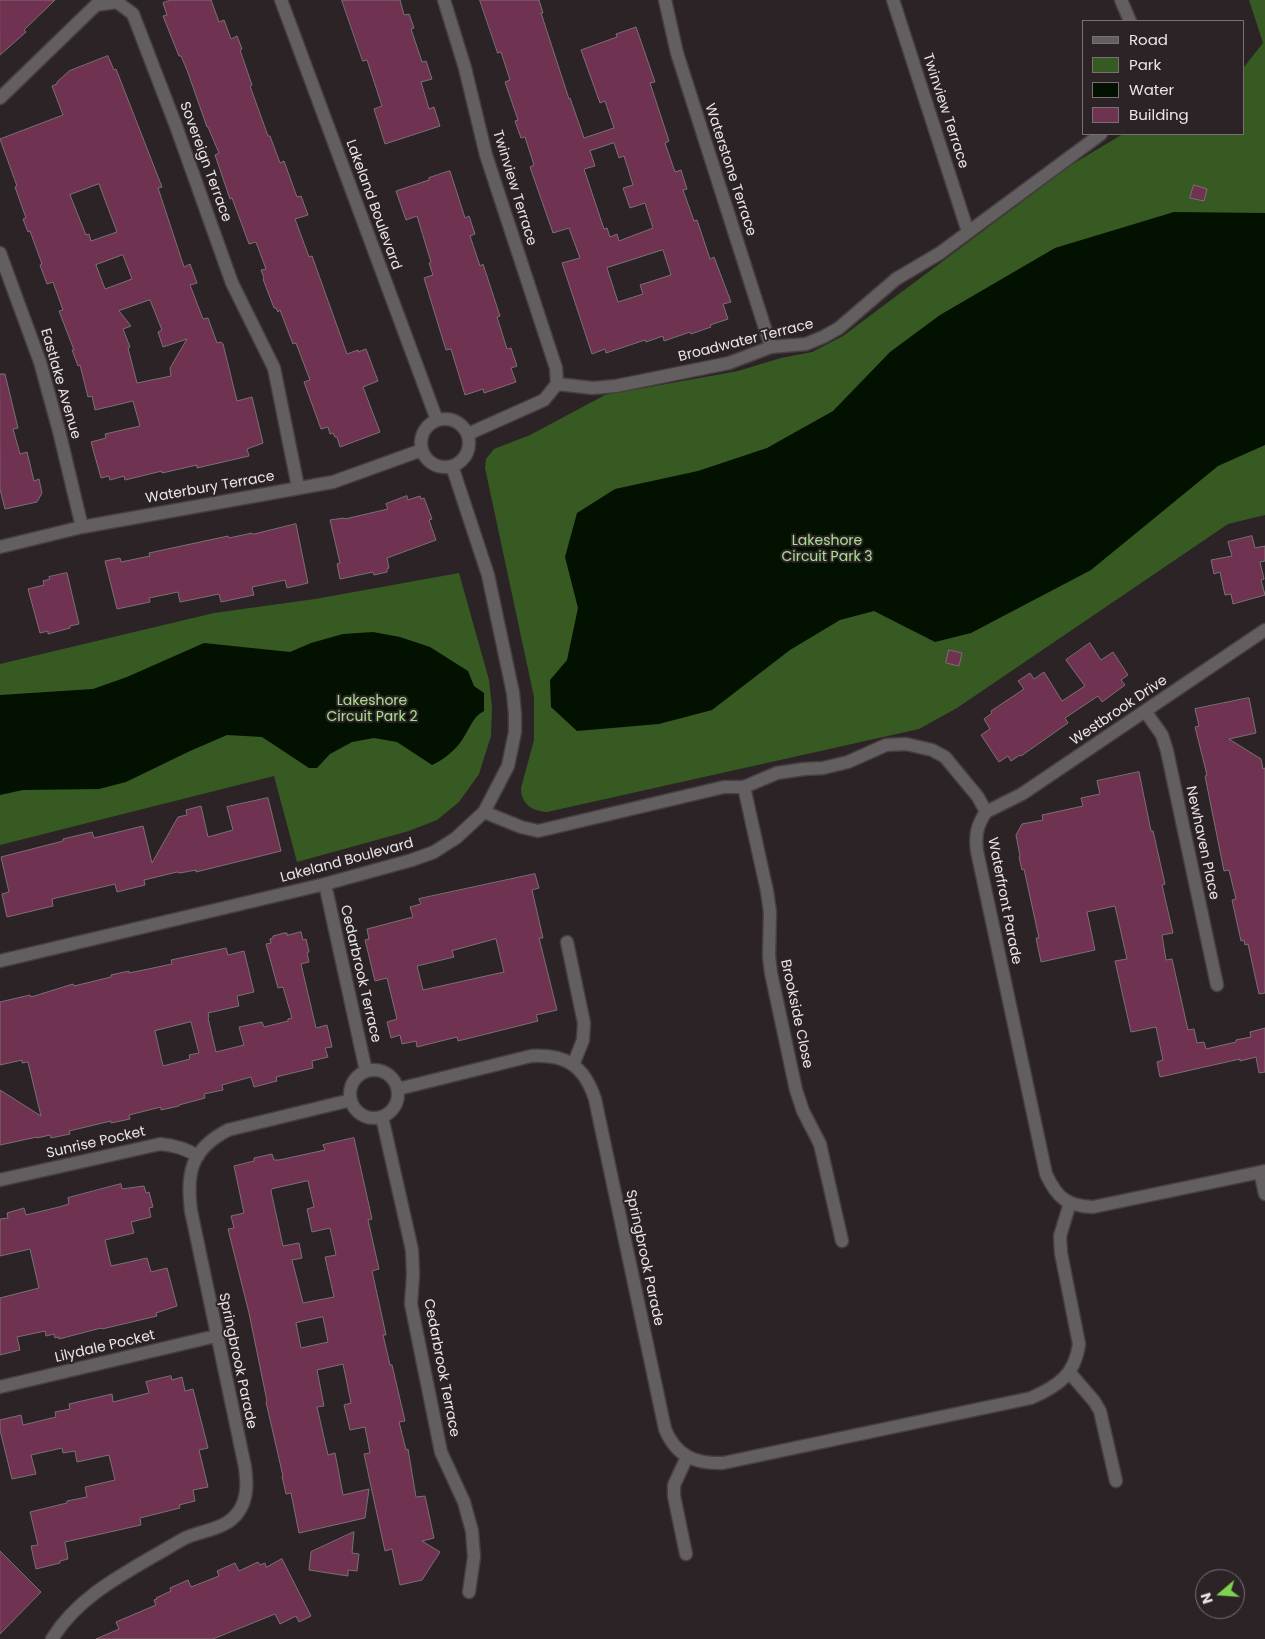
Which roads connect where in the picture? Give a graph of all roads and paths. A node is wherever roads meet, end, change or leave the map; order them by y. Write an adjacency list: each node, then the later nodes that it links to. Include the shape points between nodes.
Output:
1 (281, 0): 13 (street, Lakeland Boulevard)
2 (444, 0): 12 (street, Twinview Terrace, via 466,68 486,155 556,368)
3 (665, 0): 11 (street, Waterstone Terrace, via 677,53)
4 (893, 0): 9 (street, Twinview Terrace)
5 (1121, 0): 6 (street)
6 (1130, 20)
7 (0, 98): 17 (street, Sovereign Terrace, via 96,5 117,2 133,14 232,283 274,368)
8 (1100, 135): 9 (street, Broadwater Terrace)
9 (968, 232): 11 (street, Broadwater Terrace, via 896,279 839,328 806,344)
10 (0, 253): 18 (street, Eastlake Avenue, via 40,362)
11 (771, 347): 12 (street, Broadwater Terrace, via 729,363 616,386 593,388)
12 (557, 384): 14 (street, via 544,400)
13 (437, 420): 14 (street, via 452,420); 15 (street, via 423,435)
14 (468, 434): 16 (street, via 469,450 459,463)
15 (422, 450): 16 (street, via 437,466); 17 (street, Waterbury Terrace, via 333,482)
16 (452, 466): 23 (street, Lakeland Boulevard, via 488,575 515,714 508,766)
17 (298, 487): 18 (street, Waterbury Terrace)
18 (82, 527): 19 (street, Waterbury Terrace)
19 (0, 547)
20 (1265, 630): 21 (street, Westbrook Drive)
21 (1145, 711): 24 (street, Westbrook Drive, via 1022,794); 28 (street, Newhaven Place, via 1168,750)
22 (744, 787): 23 (street, via 724,787 538,831); 24 (street, via 777,773 848,762 886,744 906,744 932,750 945,757 978,797); 39 (street, Brookside Close, via 767,891 769,956 794,1080 803,1111 820,1144)
23 (484, 812): 25 (street, Lakeland Boulevard, via 456,838 434,852)
24 (986, 812): 38 (street, Waterfront Parade, via 976,829 977,851 1046,1174 1058,1196)
25 (325, 884): 27 (street, Lakeland Boulevard); 30 (street, Cedarbrook Terrace)
26 (567, 942): 29 (street, via 584,1023 583,1040)
27 (0, 961)
28 (1217, 985)
29 (573, 1065): 31 (street, Springbrook Parade, via 548,1055 531,1056); 43 (street, Springbrook Parade, via 590,1085 595,1099 665,1429 670,1440)
30 (366, 1071): 31 (street, via 382,1071 395,1081); 32 (street, via 355,1079)
31 (398, 1089): 33 (street, via 397,1103)
32 (351, 1100): 33 (street, via 359,1113 366,1117); 34 (street, Springbrook Parade, via 228,1130 206,1144)
33 (382, 1117): 46 (street, Cedarbrook Terrace, via 412,1250 411,1304 441,1452 464,1502 472,1531 474,1557)
34 (198, 1156): 36 (street, Sunrise Pocket, via 184,1148 160,1144); 40 (street, Springbrook Parade, via 188,1190)
35 (1263, 1172): 37 (street); 38 (street, via 1093,1207)
36 (0, 1180)
37 (1265, 1194)
38 (1070, 1203): 41 (street, via 1060,1236 1061,1253 1079,1344 1077,1359)
39 (842, 1241)
40 (216, 1336): 42 (street, Lilydale Pocket); 47 (street, Springbrook Parade, via 246,1476 247,1485 239,1512 223,1524 186,1538 90,1596 72,1612)
41 (1069, 1372): 43 (street, via 1058,1384 1031,1398 723,1463 710,1464); 44 (street, via 1100,1411)
42 (0, 1387)
43 (686, 1457): 45 (street, via 674,1484)
44 (1116, 1481)
45 (686, 1554)
46 (469, 1592)
47 (52, 1639)

